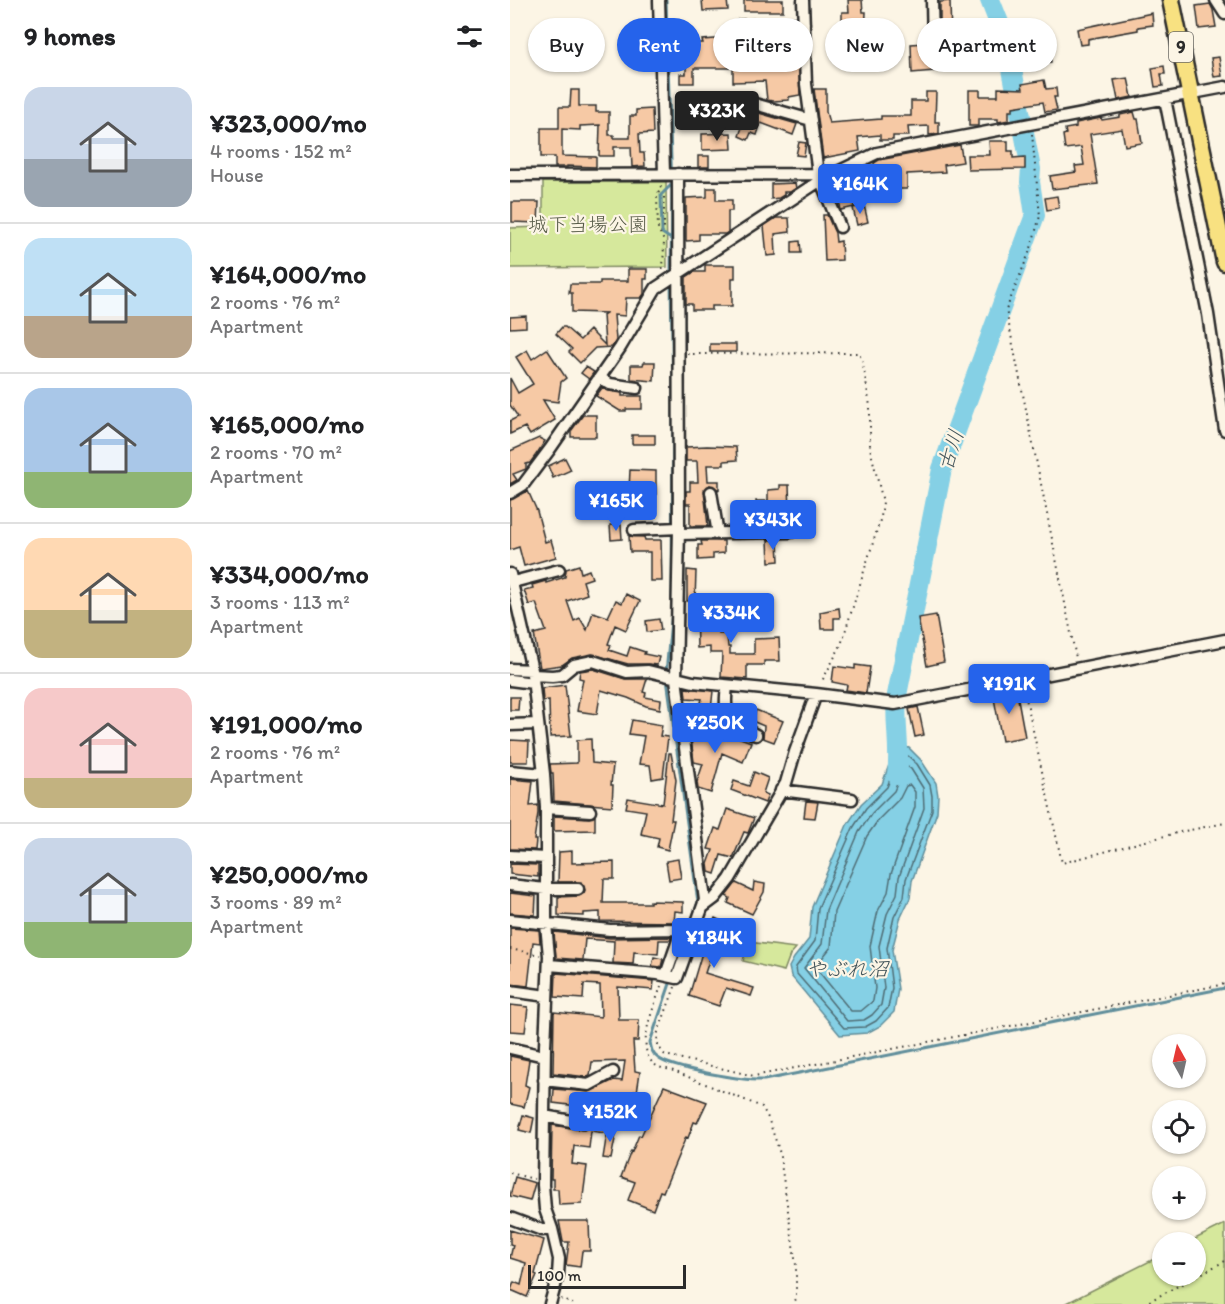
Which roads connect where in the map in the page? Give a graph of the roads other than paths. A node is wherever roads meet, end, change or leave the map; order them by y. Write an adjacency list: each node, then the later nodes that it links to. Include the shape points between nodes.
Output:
1 (659, 0): 15 (street)
2 (803, 0): 7 (street)
3 (932, 0): 8 (street)
4 (1171, 0): 11 (main road, 9)
5 (1216, 0): 6 (street)
6 (1225, 14)
7 (804, 18)
8 (932, 18)
9 (806, 72): 14 (street)
10 (1225, 87): 11 (street)
11 (1191, 93): 12 (street); 19 (main road, 9)
12 (1165, 99): 17 (street, via 878,153); 23 (street, via 1208,314)
13 (751, 103): 14 (street)
14 (811, 120): 17 (street)
15 (671, 174): 16 (street); 17 (street); 20 (street)
16 (510, 175)
17 (820, 177): 18 (street); 20 (street)
18 (840, 227)
19 (1225, 262)
20 (671, 279): 21 (street, via 656,288); 26 (street, via 678,354)
21 (600, 378): 22 (street, via 610,384); 25 (street, via 523,485)
22 (637, 388)
23 (1225, 430)
24 (711, 492): 29 (street)
25 (510, 493)
26 (674, 529): 27 (street); 29 (street); 36 (street)
27 (634, 530)
28 (790, 532): 29 (street)
29 (718, 534)
30 (559, 570): 31 (street)
31 (511, 578): 32 (street)
32 (513, 596): 35 (street)
33 (1225, 640): 39 (street, via 895,704)
34 (510, 669): 35 (street)
35 (532, 676): 36 (street, via 562,675 574,665 593,661 627,672 648,671); 37 (street); 40 (street)
36 (671, 678): 38 (street); 54 (street, via 703,877)
37 (510, 680)
38 (727, 686): 39 (street); 42 (street, via 727,716 732,723)
39 (816, 694): 45 (street)
40 (538, 724): 41 (street); 44 (street)
41 (510, 725)
42 (756, 735)
43 (510, 771): 44 (street)
44 (544, 774): 47 (street)
45 (781, 790): 46 (street); 54 (street, via 730,879)
46 (852, 799)
47 (546, 808): 48 (street); 50 (street)
48 (590, 811)
49 (510, 856): 50 (street)
50 (545, 858): 52 (street)
51 (510, 885): 52 (street)
52 (545, 889): 53 (street); 56 (street)
53 (578, 889)
54 (703, 907): 58 (street)
55 (510, 920): 56 (street)
56 (546, 924): 57 (street); 58 (street, via 610,930 682,929)
57 (549, 961): 58 (street); 60 (street)
58 (670, 976)
59 (510, 991): 60 (street)
60 (547, 996): 62 (street)
61 (510, 1048): 62 (street)
62 (544, 1056): 64 (street)
63 (613, 1072): 64 (street, via 589,1085)
64 (544, 1080): 66 (street)
65 (587, 1115): 66 (street, via 582,1123)
66 (544, 1116): 68 (street, via 543,1182 545,1209)
67 (510, 1218): 68 (street, via 542,1230)
68 (552, 1229): 69 (street, via 559,1259)
69 (550, 1304)

